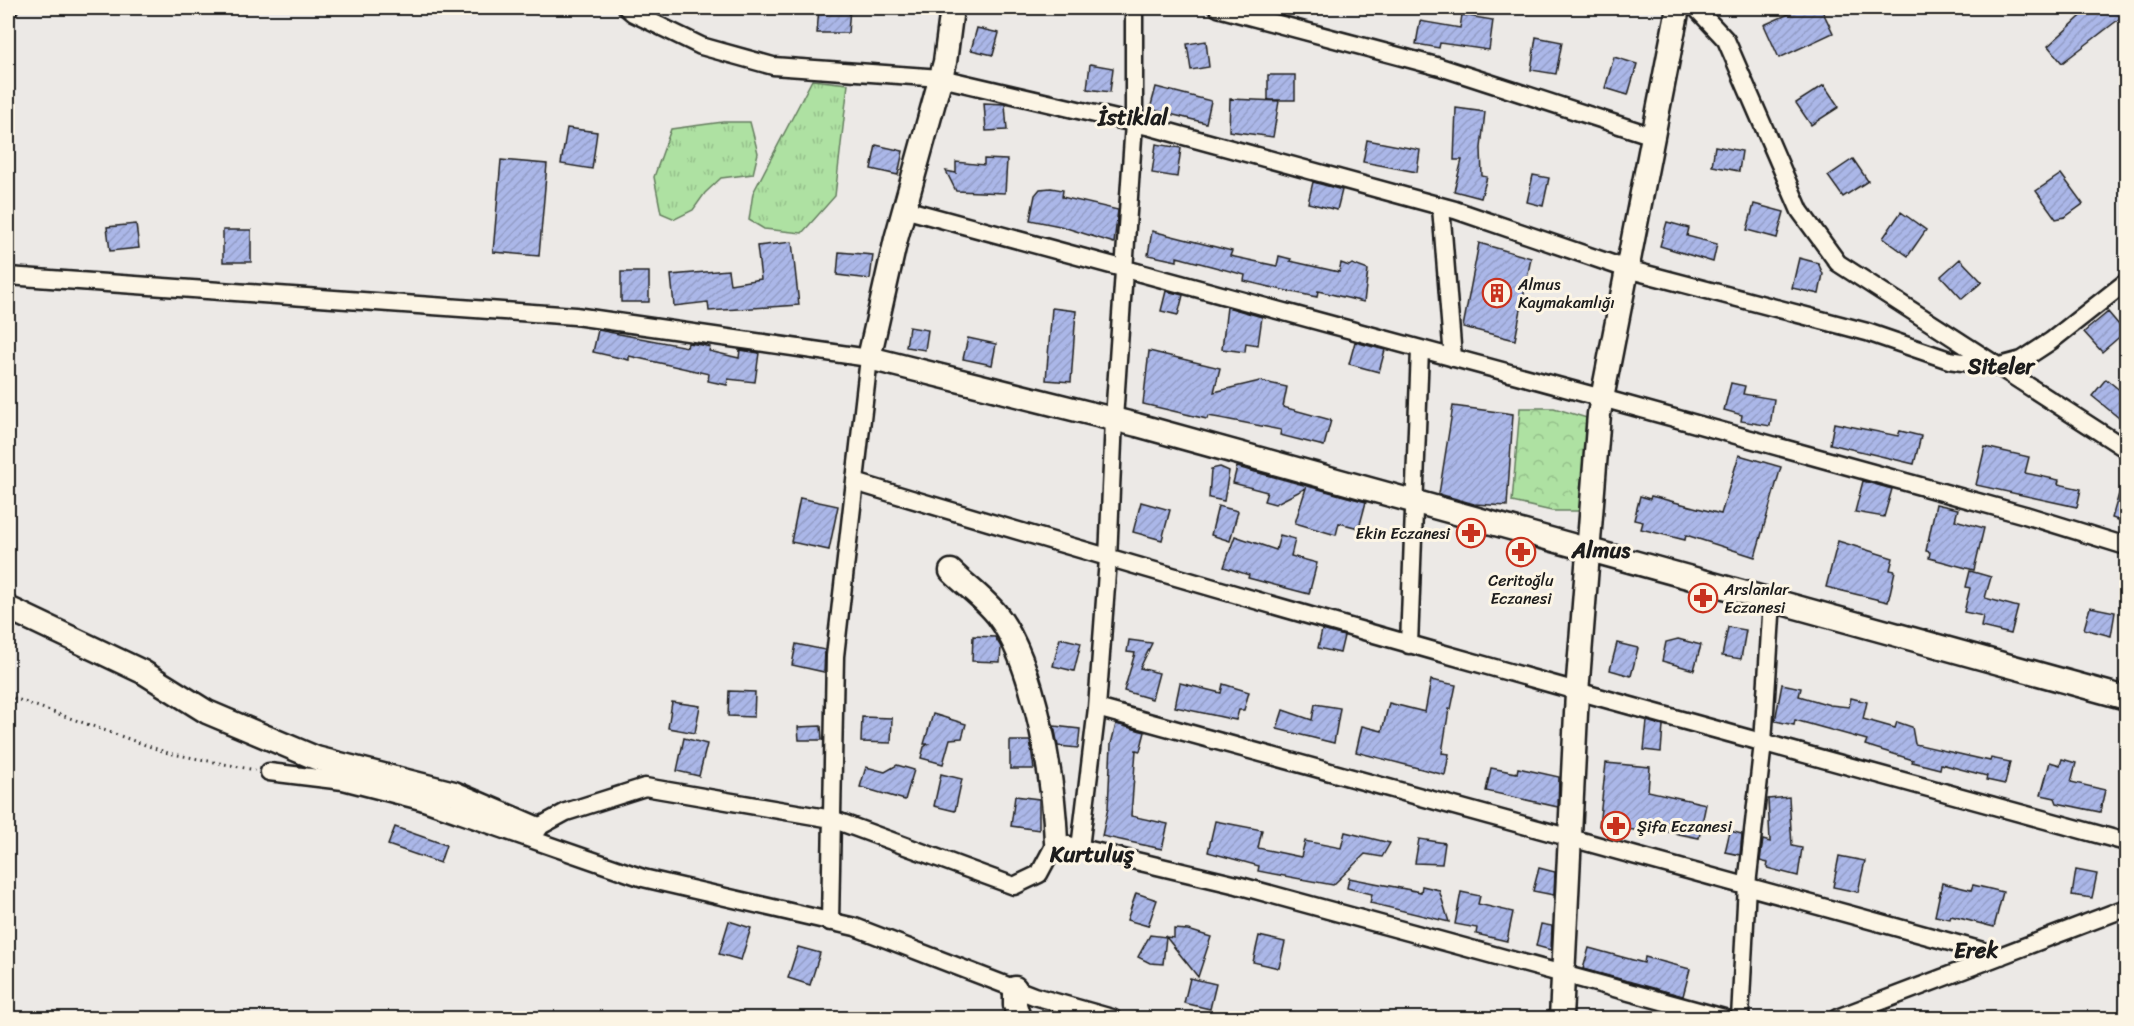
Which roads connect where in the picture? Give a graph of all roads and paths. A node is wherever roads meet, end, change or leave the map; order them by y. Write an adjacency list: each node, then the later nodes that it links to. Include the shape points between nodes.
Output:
1 (627, 8): 7 (street, via 701,46 773,66)
2 (952, 8): 7 (street)
3 (1134, 8): 8 (street)
4 (1218, 8): 9 (street, via 1440,67)
5 (1678, 8): 9 (street)
6 (1696, 8): 19 (street, via 1726,40 1800,211 1838,262)
7 (941, 78): 8 (street); 11 (street)
8 (1134, 123): 10 (street); 12 (street)
9 (1653, 136): 13 (street)
10 (1441, 207): 13 (street); 18 (street)
11 (904, 209): 12 (street); 17 (street)
12 (1124, 269): 16 (street); 21 (street)
13 (1627, 269): 19 (street, via 1867,332 1949,360); 20 (street)
14 (8, 276): 17 (street, via 575,316)
15 (2127, 282): 19 (street, via 2022,360)
16 (1420, 349): 18 (street); 24 (street)
17 (869, 358): 21 (street); 23 (street)
18 (1454, 358): 20 (street)
19 (1996, 367): 22 (street)
20 (1602, 398): 25 (street); 26 (street)
21 (1114, 419): 24 (street); 27 (street)
22 (2127, 450)
23 (855, 482): 27 (street); 38 (street, via 835,656)
24 (1413, 501): 26 (street); 31 (street)
25 (2127, 546)
26 (1589, 549): 29 (street); 32 (street)
27 (1108, 559): 31 (street); 35 (street)
28 (951, 571): 41 (street, via 998,616 1026,670 1044,746)
29 (1772, 600): 34 (street); 36 (street)
30 (8, 608): 39 (street, via 143,672 207,712 316,758 454,793)
31 (1409, 645): 32 (street)
32 (1577, 693): 36 (street); 40 (street)
33 (8, 696): 37 (path, via 168,753)
34 (2127, 698)
35 (1097, 708): 40 (street); 43 (street)
36 (1763, 743): 42 (street); 44 (street)
37 (270, 772): 39 (street, via 343,781)
38 (832, 819): 39 (street, via 645,787 566,812); 41 (street, via 1014,886 1039,874); 46 (street)
39 (529, 832): 46 (street, via 643,878)
40 (1570, 836): 44 (street); 48 (street)
41 (1056, 842): 43 (street)
42 (2127, 842)
43 (1080, 848): 48 (street, via 1236,885)
44 (1747, 885): 47 (street); 54 (street)
45 (2127, 908): 47 (street)
46 (830, 922): 49 (street, via 855,927)
47 (2001, 956): 55 (street)
48 (1563, 976): 52 (street); 53 (street)
49 (1015, 988): 50 (street); 51 (street)
50 (1019, 1018)
51 (1112, 1018)
52 (1561, 1018)
53 (1724, 1018)
54 (1740, 1018)
55 (1837, 1018)

